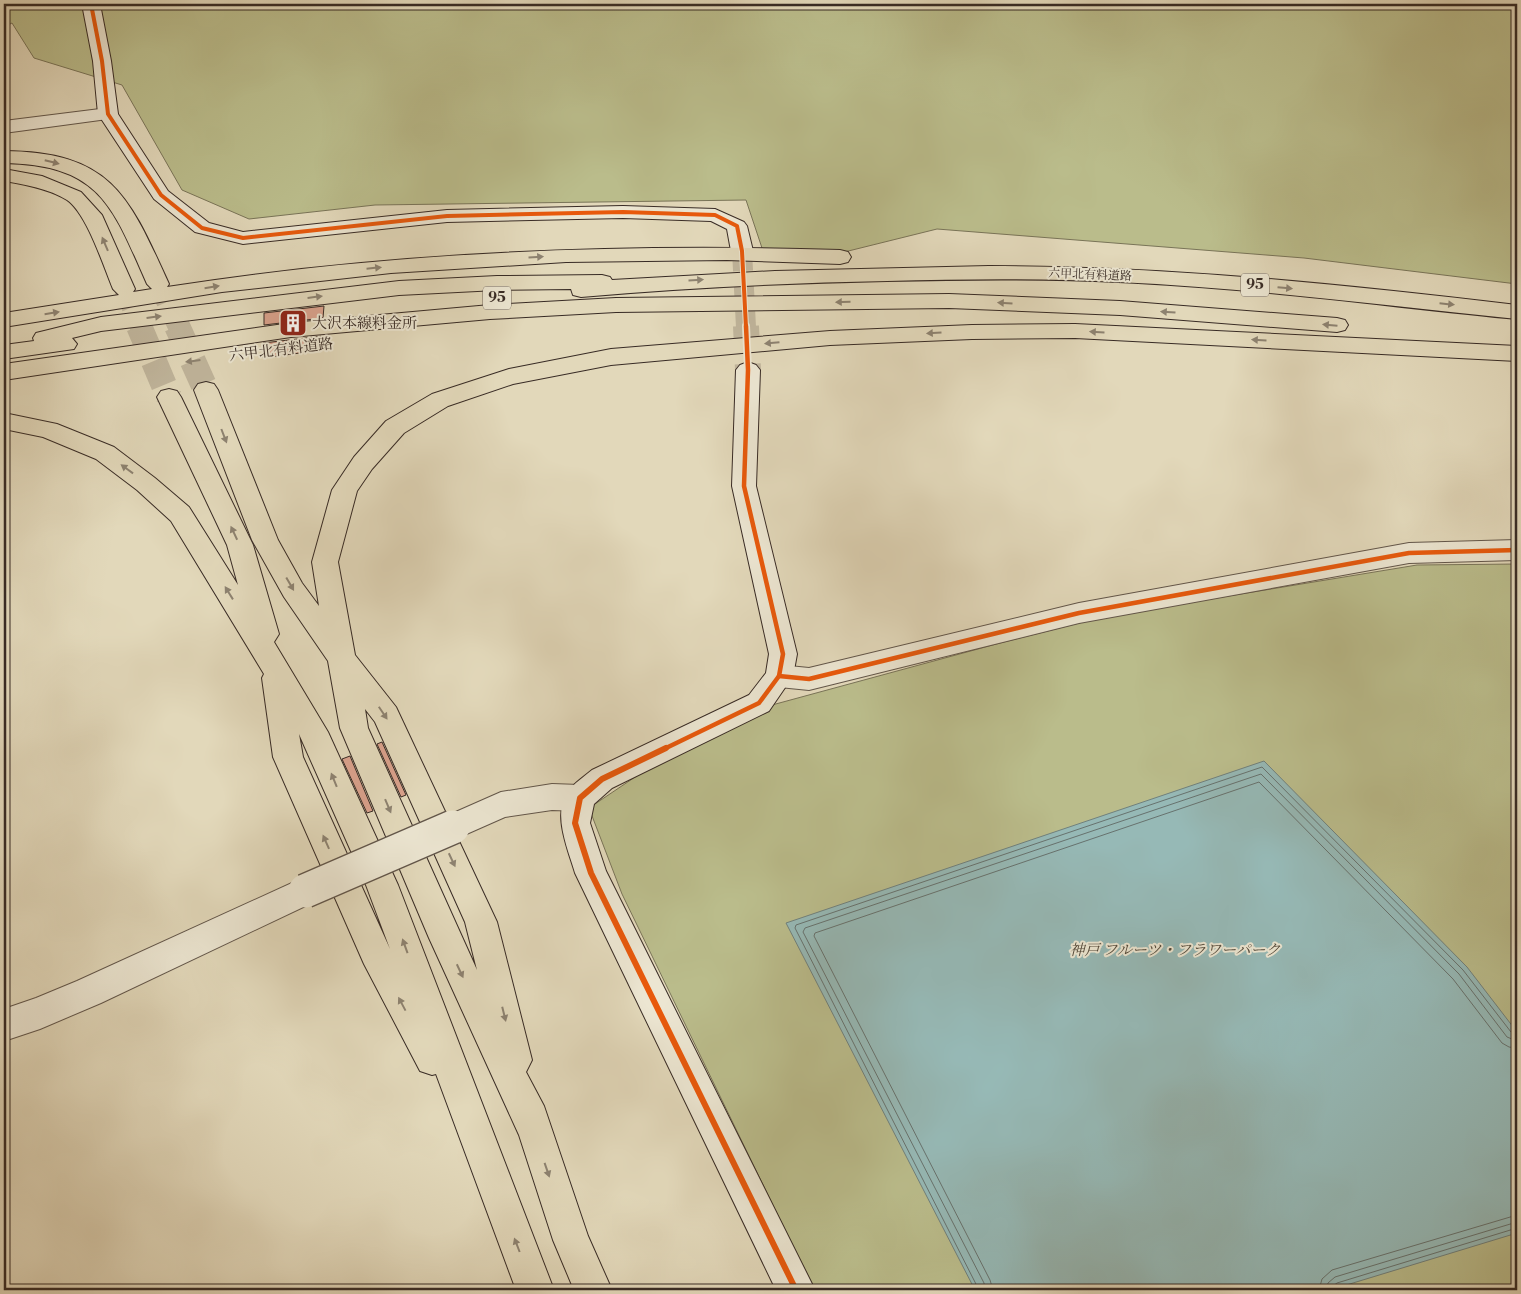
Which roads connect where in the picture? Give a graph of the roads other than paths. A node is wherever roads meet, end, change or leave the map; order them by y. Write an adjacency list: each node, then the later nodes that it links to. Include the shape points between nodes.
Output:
1 (91, 4): 2 (street)
2 (108, 114): 3 (street); 6 (street, via 160,195 202,228 243,238 447,216 623,212 715,215 737,226)
3 (4, 127)
4 (4, 157): 9 (main road, one-way to 9, via 54,161 104,186 125,215)
5 (4, 175): 10 (main road, one-way to 5, via 92,215 74,196 35,180)
6 (742, 251)
7 (992, 272): 8 (main road, 六甲北有料道路 / 95, one-way to 7); 12 (main road, 六甲北有料道路 / 95, one-way to 12, via 1159,277); 13 (main road, one-way to 7, via 222,285 391,266 566,255 727,253 882,259)
8 (660, 282): 15 (main road, 六甲北有料道路 / 95, one-way to 8, via 101,324 380,290 497,283); 16 (main road, 六甲北有料道路 / 95, via 324,311)
9 (158, 284)
10 (124, 289)
11 (676, 305): 14 (main road, 六甲北有料道路 / 95, one-way to 11, via 1336,325 1120,308 949,301); 19 (main road, 六甲北有料道路 / 95, via 490,312 290,330); 20 (main road, 六甲北有料道路 / 95, one-way to 20, via 90,373)
12 (1517, 312)
13 (4, 320)
14 (1517, 345)
15 (4, 348)
16 (4, 352)
17 (1517, 354): 25 (main road, one-way to 25, via 1075,331 972,332 830,338 611,357 509,377 440,400 395,427 363,463 345,490 325,562)
18 (748, 370): 27 (street, via 744,486 783,654)
19 (4, 372)
20 (4, 379)
21 (206, 390): 25 (main road, one-way to 25, via 265,540 293,590)
22 (169, 397): 26 (main road, one-way to 22, via 240,545)
23 (4, 421): 26 (main road, one-way to 23, via 174,508 105,454 48,430)
24 (1517, 550): 27 (street, via 1409,553 1079,613 809,679)
25 (343, 660): 31 (main road, one-way to 31, via 354,728 445,938 532,1124 571,1240)
26 (274, 664): 30 (main road, one-way to 26, via 483,1155 375,953 288,757)
27 (779, 676): 28 (street, via 759,703 602,779)
28 (580, 798): 29 (street, bridge, via 552,797 501,805 305,891 73,999); 32 (street, via 575,823 591,874)
29 (4, 1025)
30 (535, 1290)
31 (592, 1290)
32 (796, 1290)

